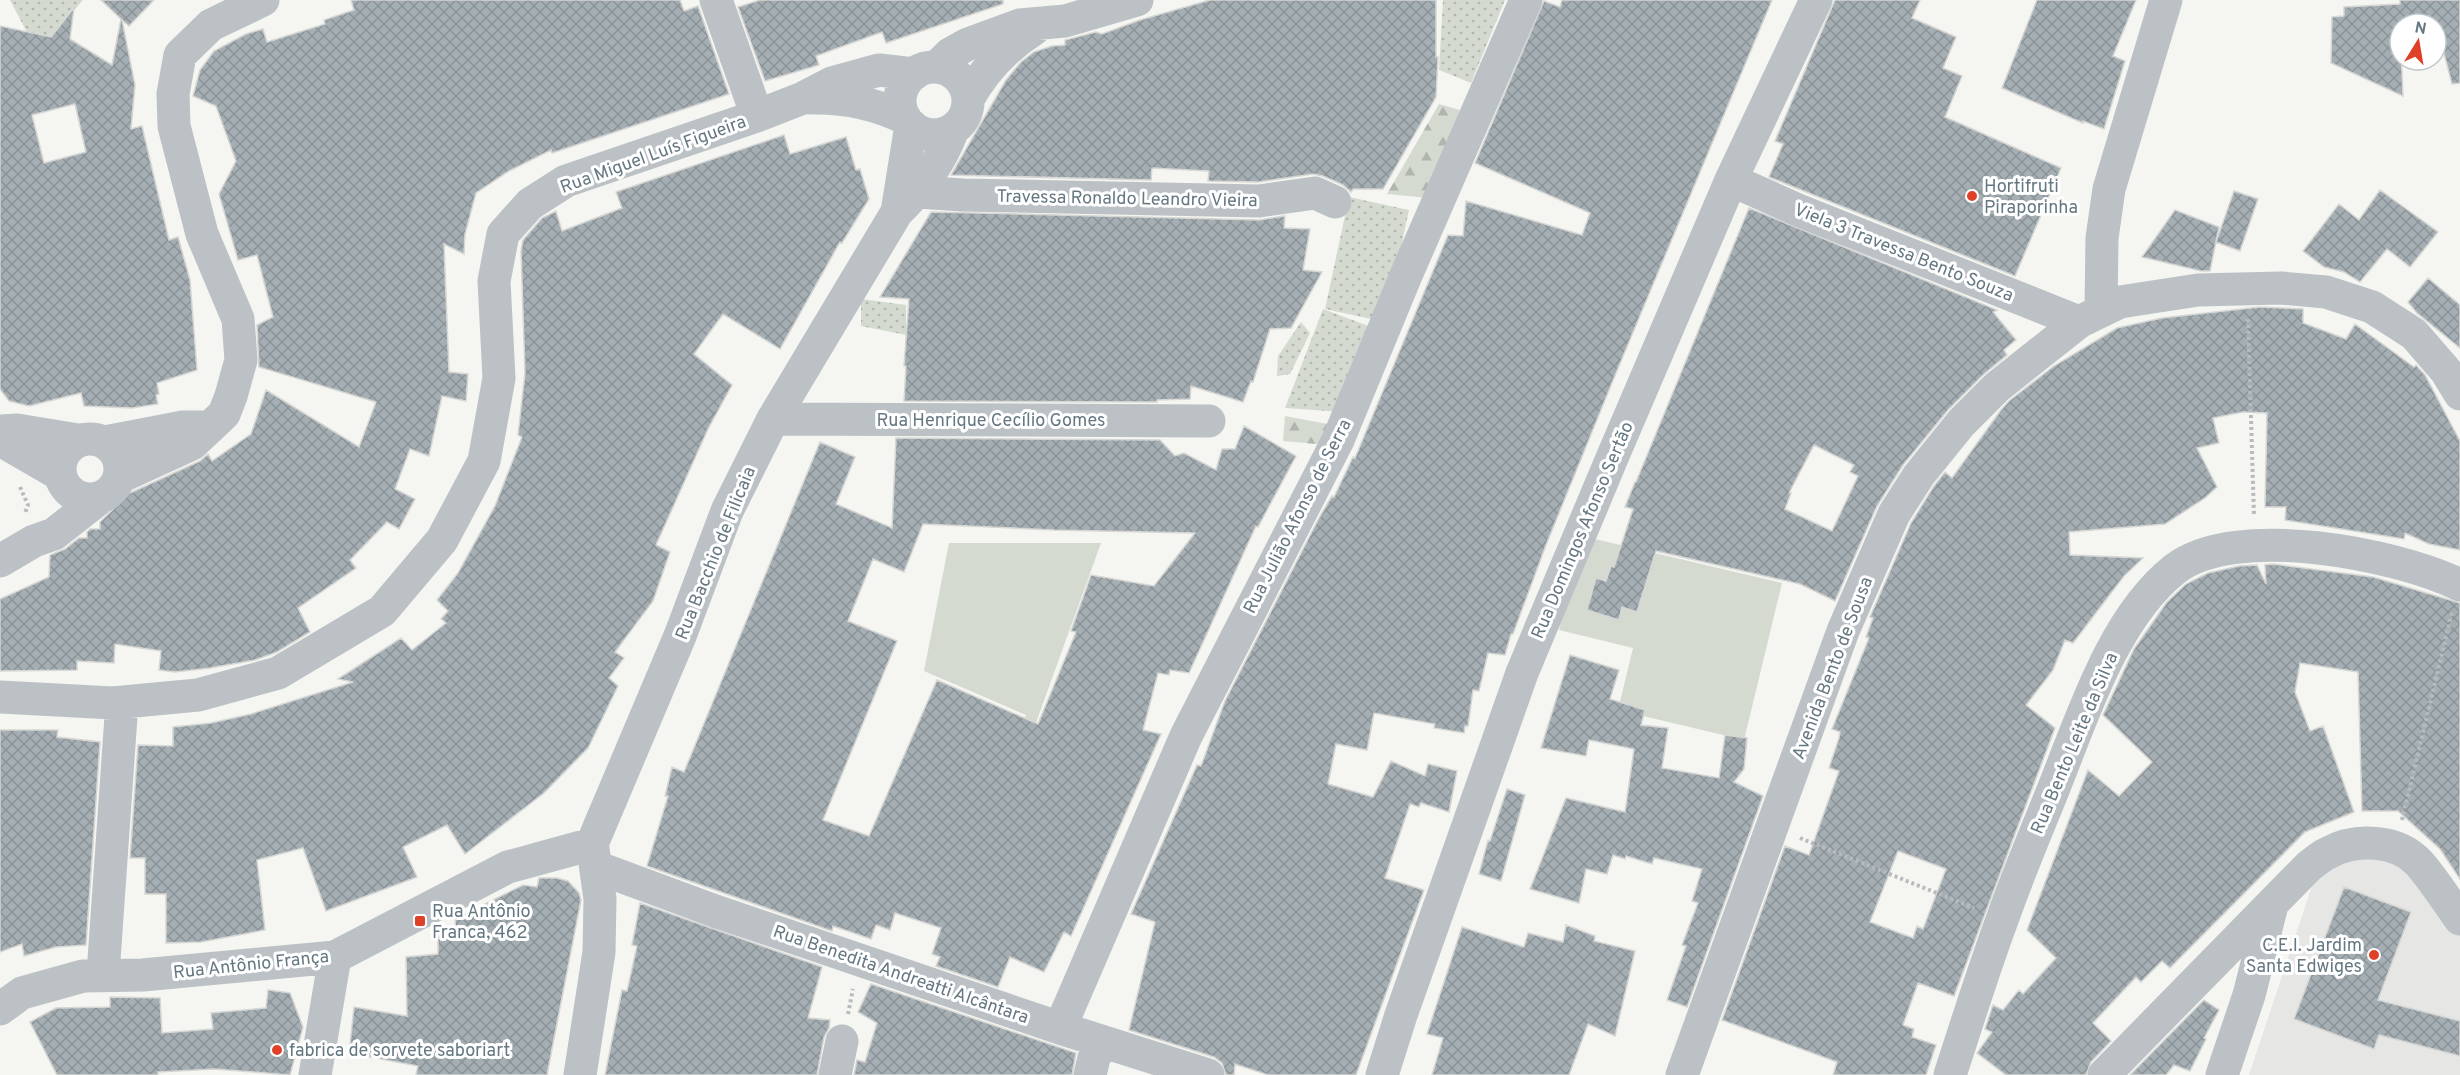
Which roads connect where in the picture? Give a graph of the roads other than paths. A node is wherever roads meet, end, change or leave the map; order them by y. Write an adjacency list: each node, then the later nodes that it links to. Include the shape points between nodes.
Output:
1 (263, 0): 21 (street, via 210,25 180,55 173,94 174,126 201,234 238,319 241,360 224,414)
2 (717, 0): 11 (street)
3 (1137, 0): 7 (street)
4 (1526, 0): 37 (street, Rua Julião Afonso de Serra, via 1338,440 1186,736)
5 (1816, 0): 14 (street, Rua Domingos Afonso Sertão)
6 (2166, 0): 17 (street, via 2109,189)
7 (1040, 25): 8 (street, via 1020,25 968,44); 10 (street, via 994,62)
8 (925, 70): 9 (street, Rua Miguel Luís Figueira, via 879,70 832,83); 10 (street, via 949,70 966,87); 12 (street, via 906,82 901,94 901,106)
9 (803, 98): 11 (street, Rua Miguel Luís Figueira); 12 (street, Rua Miguel Luís Figueira, via 862,101)
10 (968, 99): 13 (street, via 967,111)
11 (757, 116): 30 (street, Rua Miguel Luís Figueira, via 566,181 530,204 503,234 494,280 499,378 484,461 442,540 382,611 278,673 198,695)
12 (908, 121): 13 (street, via 920,132 931,134); 15 (street, Rua Bacchio de Filicaia)
13 (953, 129): 15 (street, Rua Bacchio de Filicaia, via 945,151)
14 (1731, 180): 17 (street, Viela 3 Travessa Bento Souza, via 1798,210); 45 (street, Rua Domingos Afonso Sertão, via 1522,673)
15 (907, 202): 16 (street, Travessa Ronaldo Leandro Vieira, via 963,195 1259,201 1315,193); 19 (street, Rua Bacchio de Filicaia)
16 (1335, 202)
17 (2090, 316): 18 (street, Avenida Bento de Sousa, via 2137,298 2198,290 2281,288 2326,292 2372,308 2414,334); 46 (street, Avenida Bento de Sousa, via 1997,387 1961,423 1894,514 1844,631)
18 (2460, 394)
19 (773, 419): 20 (street, Rua Henrique Cecílio Gomes); 31 (street, Rua Bacchio de Filicaia, via 728,511)
20 (1209, 421)
21 (211, 427): 23 (street, via 183,427); 25 (street, via 192,444)
22 (3, 437): 23 (street, via 17,430); 24 (street)
23 (91, 441): 24 (street, via 67,448 60,460); 25 (street, via 115,450 120,463)
24 (62, 480): 25 (street, via 75,495 88,499); 26 (street, via 40,524)
25 (111, 487): 26 (street, via 54,534)
26 (29, 530): 27 (street)
27 (0, 561)
28 (2459, 584): 47 (street, Rua Bento Leite da Silva, via 2420,568 2350,552 2276,546 2201,554 2176,569 2150,595 2120,636 2096,681 2002,919)
29 (0, 697): 30 (street, Rua Miguel Luís Figueira)
30 (122, 702): 35 (street)
31 (594, 855): 34 (street, Rua Antônio França, via 508,867); 37 (street, Rua Benedita Andreatti Alcântara, via 676,898); 41 (street, via 600,899 599,952)
32 (2271, 907): 33 (street, via 2309,866 2328,852 2377,843 2396,848 2418,861); 48 (street); 49 (street, via 2249,995)
33 (2460, 919)
34 (335, 957): 35 (street, Rua Antônio França, via 143,975); 40 (street)
35 (103, 974): 36 (street, Rua Antônio França, via 22,993)
36 (0, 1009)
37 (1060, 1028): 39 (street, Rua Benedita Andreatti Alcântara)
38 (842, 1041): 42 (street)
39 (1098, 1041): 43 (street); 44 (street, Rua Benedita Andreatti Alcântara)
40 (315, 1075)
41 (580, 1075)
42 (835, 1075)
43 (1090, 1075)
44 (1208, 1075)
45 (1382, 1075)
46 (1682, 1075)
47 (1950, 1075)
48 (2104, 1075)
49 (2223, 1075)

